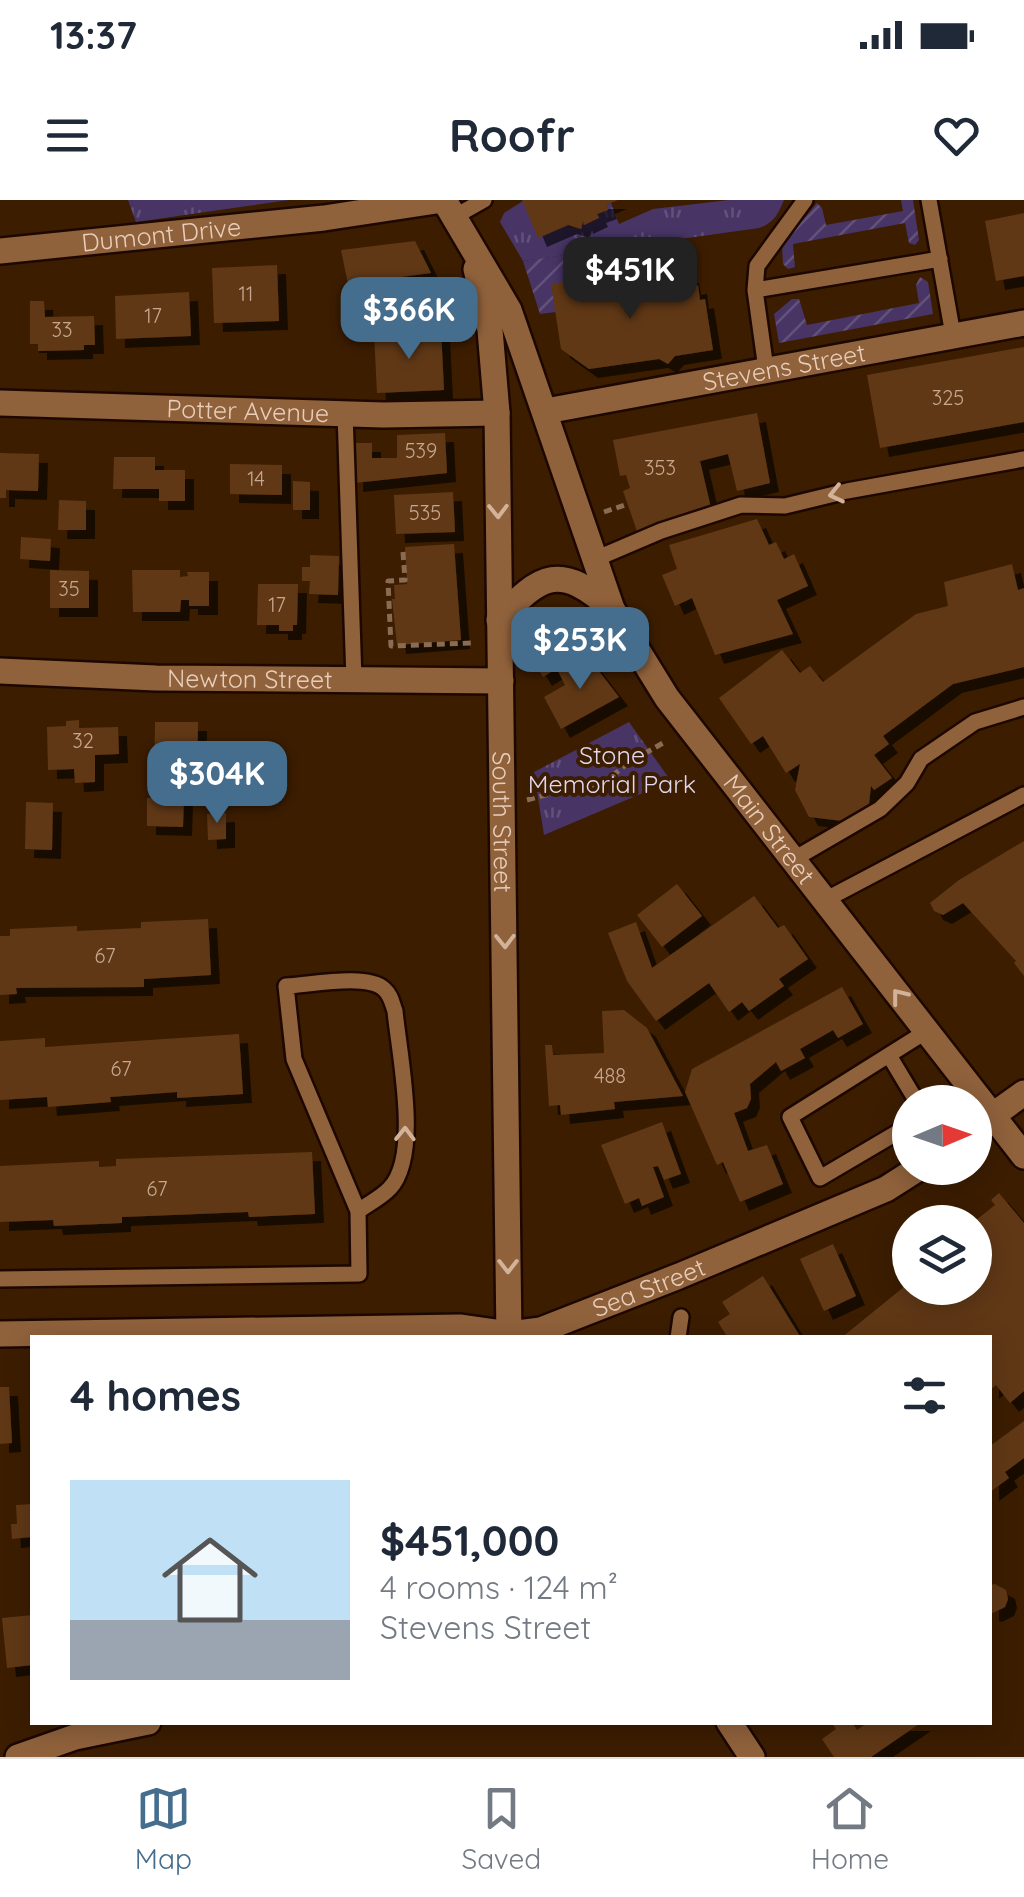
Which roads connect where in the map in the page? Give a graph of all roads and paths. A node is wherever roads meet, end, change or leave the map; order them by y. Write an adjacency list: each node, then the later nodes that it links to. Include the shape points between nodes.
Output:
1 (484, 200): 4 (lane)
2 (805, 200): 8 (lane, via 756,266)
3 (928, 200): 7 (lane)
4 (447, 205): 5 (street, Main Street); 6 (street, Dumont Drive)
5 (472, 249): 13 (street, Main Street, via 509,310); 15 (street, South Street, via 490,330)
6 (0, 251)
7 (940, 259): 8 (lane); 10 (lane)
8 (755, 290): 11 (lane)
9 (1024, 322): 10 (street, Stevens Street)
10 (952, 335): 11 (street, Stevens Street)
11 (766, 369): 13 (street, Stevens Street)
12 (0, 403): 14 (street, Potter Avenue)
13 (546, 411): 20 (street, Main Street)
14 (345, 413): 15 (street, Potter Avenue); 25 (lane)
15 (497, 413): 22 (street, South Street, one-way to 22)
16 (1024, 459): 20 (lane, one-way to 20, via 786,506 741,504)
17 (628, 504): 18 (path)
18 (604, 512)
19 (403, 552): 23 (path, via 404,580 388,581 391,646)
20 (593, 560): 21 (street, Main Street)
21 (612, 609): 22 (street, via 590,590 552,579 536,582); 31 (street, Main Street, via 668,698)
22 (499, 620): 26 (street, South Street)
23 (481, 642)
24 (0, 670): 25 (street, Newton Street)
25 (354, 680): 26 (street, Newton Street)
26 (501, 681): 50 (street, South Street, one-way to 50)
27 (1024, 707): 31 (lane, via 975,722 921,759 880,809)
28 (663, 743): 30 (path, via 593,789)
29 (1024, 795): 32 (lane)
30 (527, 800)
31 (794, 860): 32 (street, Main Street)
32 (825, 900): 33 (street, Main Street, one-way to 32)
33 (926, 1031): 34 (lane); 36 (street, Main Street)
34 (890, 1057): 35 (lane); 43 (lane, via 790,1117)
35 (907, 1085)
36 (960, 1085)
37 (1024, 1093): 38 (street)
38 (992, 1116)
39 (992, 1129): 41 (street, Main Street)
40 (892, 1140): 43 (lane)
41 (1024, 1156)
42 (892, 1185): 43 (street, Sea Street)
43 (827, 1195): 51 (street, Sea Street, via 550,1326)
44 (358, 1211): 44 (lane, one-way to 44, via 391,1188 404,1164 395,1011 389,993 367,981 286,986 294,1059); 45 (lane, via 358,1274)
45 (0, 1278)
46 (681, 1317): 52 (lane)
47 (343, 1333): 48 (street, Sea Street); 49 (street, Sea Street, via 461,1327)
48 (0, 1334)
49 (504, 1335)
50 (509, 1335)
51 (513, 1335)
52 (678, 1335)
53 (134, 1725): 55 (street)
54 (731, 1725): 56 (street)
55 (18, 1757)
56 (752, 1757)

